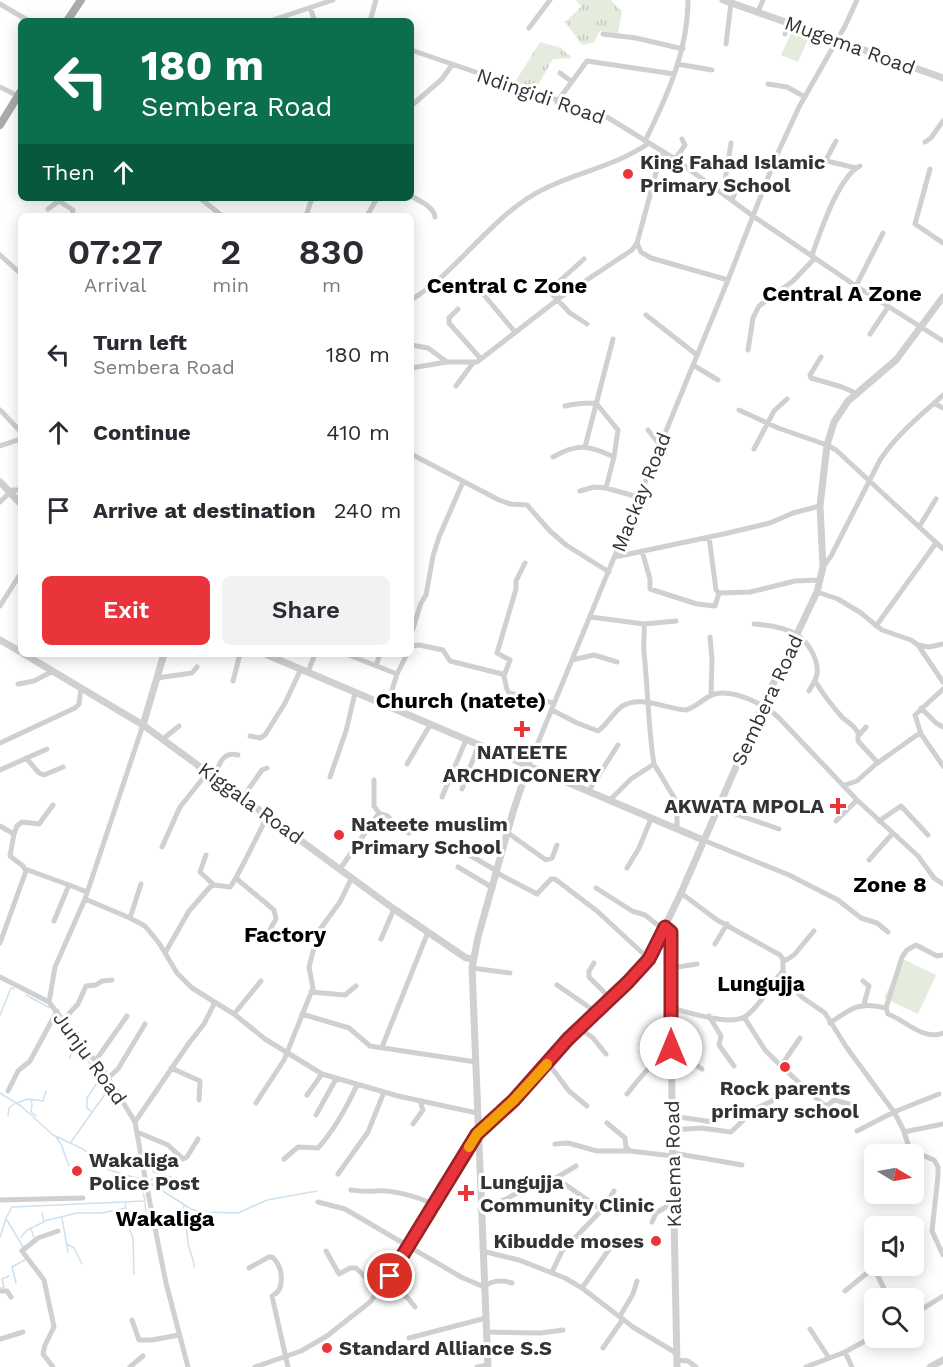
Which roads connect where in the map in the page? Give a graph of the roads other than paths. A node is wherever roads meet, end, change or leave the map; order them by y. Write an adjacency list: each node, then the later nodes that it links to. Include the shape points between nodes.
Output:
1 (81, 0): 14 (main road)
2 (333, 0): 11 (street)
3 (376, 0): 17 (street)
4 (550, 0): 19 (street)
5 (688, 0): 24 (street, via 688,26)
6 (723, 0): 9 (street, Mugema Road)
7 (763, 0): 12 (street)
8 (857, 0): 22 (street, Mackay Road)
9 (734, 2): 12 (street, Mugema Road); 23 (street)
10 (0, 4): 13 (street)
11 (310, 8): 15 (street); 16 (street)
12 (758, 12): 18 (street, Mugema Road)
13 (24, 18)
14 (69, 18)
15 (279, 18)
16 (314, 18)
17 (371, 18)
18 (789, 23): 21 (street); 22 (street, Mugema Road)
19 (529, 28)
20 (603, 34): 24 (street)
21 (785, 34)
22 (838, 40): 31 (street, Mugema Road); 37 (street, Mackay Road)
23 (726, 45)
24 (682, 49): 26 (street)
25 (414, 51): 27 (street, Ndingidi Road)
26 (677, 64): 28 (street); 30 (street)
27 (452, 65): 38 (street, Ndingidi Road); 39 (street)
28 (712, 70)
29 (560, 73): 32 (street)
30 (674, 74): 32 (street, via 588,61); 44 (street)
31 (943, 78)
32 (571, 81): 38 (street)
33 (768, 84): 37 (street, via 787,87)
34 (0, 87): 35 (street)
35 (18, 92)
36 (18, 96): 41 (main road)
37 (805, 97): 62 (street, Mackay Road)
38 (556, 102): 44 (street, Ndingidi Road, via 602,115)
39 (414, 103)
40 (943, 121): 45 (street)
41 (0, 125)
42 (682, 139): 48 (street, via 685,145)
43 (836, 141): 68 (street, via 828,161 858,167 837,194)
44 (647, 142): 47 (street, Ndingidi Road); 75 (street, via 623,159 530,197)
45 (925, 142)
46 (731, 143): 51 (street)
47 (662, 151): 48 (street, Ndingidi Road); 65 (street)
48 (675, 159): 51 (street, Ndingidi Road)
49 (930, 169): 66 (street, via 915,222)
50 (736, 190): 53 (street)
51 (723, 193): 53 (street, Ndingidi Road)
52 (414, 198): 63 (street, via 432,209)
53 (732, 200): 62 (street, Ndingidi Road)
54 (58, 201): 57 (street)
55 (60, 201): 59 (street)
56 (204, 201): 58 (street)
57 (48, 209)
58 (213, 209): 60 (street); 61 (street)
59 (73, 213)
60 (211, 213)
61 (218, 213)
62 (753, 216): 68 (street, Ndingidi Road); 71 (street, Mackay Road)
63 (435, 218)
64 (883, 233): 72 (street)
65 (638, 243): 71 (street, via 641,252 651,258); 76 (street)
66 (943, 243)
67 (0, 255): 70 (street)
68 (813, 257): 72 (street, Ndingidi Road); 87 (street, via 793,281 759,306)
69 (584, 259): 76 (street, via 554,286 551,292)
70 (18, 271)
71 (728, 280): 88 (street, Mackay Road)
72 (856, 286): 77 (street, Ndingidi Road)
73 (478, 289): 82 (street)
74 (943, 297): 81 (street, Sembera Road)
75 (414, 298)
76 (557, 300): 80 (street); 82 (street)
77 (888, 307): 81 (street, Ndingidi Road); 83 (street)
78 (458, 309): 90 (street, via 448,318 449,323)
79 (646, 315): 88 (street)
80 (587, 324)
81 (921, 327): 85 (street, Ndingidi Road); 97 (street, Sembera Road, via 896,360)
82 (515, 332): 90 (street)
83 (870, 334)
84 (613, 339): 100 (street)
85 (943, 341)
86 (414, 346): 91 (street, via 428,348)
87 (748, 350)
88 (697, 355): 93 (street, Mackay Road)
89 (820, 357): 97 (street, via 811,378)
90 (481, 359): 92 (street)
91 (447, 362): 92 (street); 94 (street)
92 (473, 363): 96 (street)
93 (693, 365): 95 (street); 110 (street, Mackay Road)
94 (414, 368)
95 (718, 380)
96 (456, 386)
97 (858, 394): 111 (street, Sembera Road, via 839,413)
98 (943, 395): 101 (street)
99 (787, 399): 106 (street, via 774,411)
100 (596, 403): 102 (street); 113 (street); 117 (street, via 618,430)
101 (934, 403): 103 (street); 118 (street, via 896,438)
102 (565, 406)
103 (943, 408)
104 (0, 410): 107 (street)
105 (739, 410): 106 (street)
106 (768, 424): 111 (street); 114 (street)
107 (18, 429)
108 (648, 430): 110 (street)
109 (18, 440): 112 (street)
110 (660, 445): 125 (street, Mackay Road)
111 (827, 445): 118 (street); 129 (street, Sembera Road)
112 (0, 446)
113 (585, 447): 116 (street, via 569,448); 117 (street)
114 (754, 449)
115 (414, 456): 120 (street)
116 (554, 457)
117 (614, 457): 121 (street)
118 (870, 480): 130 (street); 137 (street)
119 (0, 482): 124 (street)
120 (463, 482): 138 (street, via 506,502 527,505 566,545); 146 (street, via 439,537 426,595)
121 (606, 488): 123 (street); 125 (street)
122 (18, 490): 124 (street)
123 (580, 491)
124 (9, 492): 127 (street); 128 (street)
125 (638, 497): 135 (street, Mackay Road)
126 (936, 499): 130 (street)
127 (18, 501)
128 (0, 502)
129 (820, 506): 131 (street); 137 (street, Sembera Road)
130 (919, 527): 132 (street)
131 (709, 537): 134 (street); 142 (street, via 712,573)
132 (936, 543): 133 (street); 149 (street)
133 (943, 549)
134 (642, 551): 135 (street); 142 (street, via 650,589 710,606 717,606)
135 (615, 556): 138 (street, Mackay Road)
136 (525, 563): 172 (street, via 516,581 497,652 510,660)
137 (823, 567): 140 (street, Sembera Road)
138 (609, 572): 144 (street, Mackay Road)
139 (18, 578): 143 (street)
140 (820, 580): 141 (street, Sembera Road); 142 (street)
141 (817, 592): 149 (street, via 838,599); 150 (street, Sembera Road)
142 (719, 593)
143 (0, 606)
144 (591, 617): 147 (street); 165 (street, Mackay Road)
145 (676, 621): 147 (street)
146 (414, 623)
147 (644, 624): 184 (street)
148 (754, 624): 150 (street)
149 (876, 626): 154 (street)
150 (796, 635): 175 (street, via 817,660); 185 (street, Sembera Road)
151 (710, 637): 182 (street)
152 (0, 640): 156 (street, Kiggala Road)
153 (943, 644): 154 (street)
154 (918, 645): 176 (street)
155 (414, 646): 172 (street, via 442,650 450,661)
156 (18, 651)
157 (29, 657): 170 (street, Kiggala Road)
158 (163, 657): 173 (street, Junju Road)
159 (239, 657): 174 (street)
160 (274, 657): 169 (street)
161 (313, 657): 169 (street)
162 (354, 657): 167 (street)
163 (379, 657): 167 (street)
164 (406, 657): 171 (street)
165 (572, 660): 166 (street, via 597,655); 183 (street, Mackay Road)
166 (617, 662)
167 (376, 666): 171 (street)
168 (197, 667): 173 (street, via 192,673)
169 (305, 670): 181 (street); 196 (street, via 265,735)
170 (53, 671): 177 (street); 178 (street, Kiggala Road)
171 (397, 674): 186 (street)
172 (504, 676): 183 (street, via 509,693)
173 (157, 678): 189 (street, Junju Road)
174 (233, 681)
175 (814, 681): 180 (street); 195 (street)
176 (943, 682)
177 (18, 684)
178 (81, 687): 189 (street, Kiggala Road); 199 (street, via 75,708)
179 (943, 689): 187 (street)
180 (809, 691)
181 (355, 693): 186 (street); 214 (street)
182 (711, 695): 184 (street, via 686,710); 185 (street, via 735,695)
183 (554, 703): 188 (street, Mackay Road)
184 (648, 703): 188 (street, via 624,705 598,730); 207 (street)
185 (762, 705): 216 (street); 224 (street, Sembera Road)
186 (387, 706): 190 (street)
187 (921, 708): 193 (street); 194 (street, via 915,715)
188 (552, 710): 210 (street, Mackay Road)
189 (143, 725): 197 (street, Kiggala Road); 258 (street, Junju Road)
190 (430, 725): 198 (street); 206 (street)
191 (179, 726): 197 (street)
192 (866, 727): 195 (street)
193 (943, 727)
194 (921, 734): 205 (street); 208 (street)
195 (859, 735): 205 (street, via 861,746)
196 (250, 736)
197 (163, 739): 213 (street, Kiggala Road)
198 (466, 740): 201 (street); 220 (street)
199 (0, 743)
200 (618, 745): 218 (street)
201 (478, 746): 210 (street); 217 (street)
202 (47, 749): 204 (street)
203 (238, 755): 213 (street, via 226,755)
204 (26, 758): 209 (street, via 44,775); 212 (street)
205 (878, 763): 216 (street, via 857,781)
206 (407, 764)
207 (654, 764): 222 (street, via 631,778); 232 (street, via 675,799)
208 (943, 766)
209 (63, 767)
210 (528, 767): 218 (street); 234 (street)
211 (267, 768): 219 (street)
212 (0, 770)
213 (211, 774): 219 (street, Kiggala Road); 240 (street, via 180,807)
214 (330, 777)
215 (374, 780): 225 (street, via 374,806)
216 (845, 785): 221 (street)
217 (462, 789)
218 (588, 792): 222 (street)
219 (243, 797): 226 (street, Kiggala Road)
220 (442, 797)
221 (857, 800): 229 (street); 230 (street)
222 (609, 801): 227 (street)
223 (53, 805): 236 (street, via 39,824 22,822)
224 (718, 808): 233 (street); 238 (street, Sembera Road)
225 (379, 813): 228 (street, via 409,833); 247 (street)
226 (268, 815): 247 (street, Kiggala Road); 250 (street)
227 (651, 819): 232 (street); 245 (street)
228 (416, 820)
229 (836, 821)
230 (879, 821): 235 (street); 237 (street, via 901,806)
231 (0, 826): 236 (street)
232 (677, 829): 238 (street)
233 (780, 829)
234 (508, 833): 239 (street, via 546,860 552,858); 248 (street)
235 (893, 833): 243 (street); 252 (street)
236 (14, 834): 246 (street, via 10,856)
237 (928, 835)
238 (703, 840): 257 (street, Sembera Road); 266 (street, via 789,875)
239 (557, 845)
240 (162, 847)
241 (457, 848): 248 (street)
242 (206, 855): 254 (street, via 200,872)
243 (869, 860)
244 (458, 867): 255 (street)
245 (627, 868)
246 (25, 869): 253 (street); 269 (street)
247 (340, 869): 249 (street, Kiggala Road)
248 (497, 872): 255 (street); 274 (street, via 537,894 555,879)
249 (352, 877): 259 (street, Kiggala Road); 288 (street, via 318,932 309,967 314,983)
250 (237, 879): 254 (street, via 230,887); 268 (street, via 274,910 276,919)
251 (141, 884): 260 (street)
252 (943, 884)
253 (69, 885): 258 (street); 261 (street)
254 (214, 885): 271 (street, via 189,911)
255 (492, 888): 273 (street)
256 (597, 888): 263 (street)
257 (681, 893): 262 (street); 263 (street, Sembera Road)
258 (86, 896): 260 (street); 290 (street, Junju Road, via 55,967)
259 (394, 909): 265 (street, Kiggala Road); 267 (street)
260 (130, 918): 271 (street, via 150,931)
261 (54, 921)
262 (727, 924): 270 (street); 275 (street, via 768,946)
263 (665, 928): 274 (street, Sembera Road); 279 (street, Kalema Road, via 671,932)
264 (814, 931): 275 (street)
265 (428, 932): 273 (street, Kiggala Road); 308 (street)
266 (888, 932)
267 (381, 939)
268 (260, 942)
269 (0, 943)
270 (715, 944)
271 (165, 953): 291 (street, via 181,979)
272 (943, 955): 294 (street, via 937,956 916,945 907,951)
273 (473, 959): 278 (street)
274 (649, 959): 289 (street, Sembera Road)
275 (783, 962): 280 (street)
276 (594, 963): 289 (street, via 589,976)
277 (697, 964): 279 (street)
278 (472, 968): 281 (street); 313 (street)
279 (671, 968): 293 (street, Kalema Road)
280 (783, 971): 301 (street); 303 (street, via 785,980 822,1010)
281 (510, 972)
282 (0, 977): 290 (street)
283 (112, 980): 302 (street, via 86,986 78,1004)
284 (261, 981): 297 (street)
285 (863, 981): 292 (street, via 869,987)
286 (557, 985): 296 (street)
287 (356, 986): 288 (street, via 345,995)
288 (311, 992): 298 (street)
289 (610, 998): 296 (street, Sembera Road)
290 (49, 1002): 295 (street, Junju Road)
291 (214, 1002): 297 (street); 317 (street, via 204,1024)
292 (864, 1004): 294 (street); 303 (street)
293 (671, 1008): 300 (street); 309 (street, Kalema Road)
294 (886, 1008): 306 (street, via 888,1014 911,1028)
295 (57, 1011): 302 (street, Junju Road); 324 (street)
296 (596, 1012): 305 (street, Sembera Road)
297 (234, 1014): 310 (street)
298 (302, 1014): 308 (street, via 349,1028 370,1046); 310 (street)
299 (127, 1016): 312 (street)
300 (709, 1016): 301 (street, via 730,1020); 316 (street, via 721,1036 720,1047)
301 (744, 1017): 315 (street, via 765,1050)
302 (63, 1020): 312 (street, Junju Road)
303 (830, 1023): 334 (street)
304 (145, 1024): 320 (street, via 118,1070)
305 (579, 1028): 311 (street); 314 (street, Sembera Road)
306 (943, 1033)
307 (800, 1038): 315 (street)
308 (382, 1047): 313 (street)
309 (671, 1052): 318 (street); 326 (street, via 651,1065); 337 (street, Kalema Road)
310 (287, 1053): 319 (street); 331 (street)
311 (606, 1054)
312 (96, 1060): 320 (street, Junju Road)
313 (476, 1062): 335 (street)
314 (548, 1064): 332 (street); 347 (street, Sembera Road)
315 (781, 1065): 322 (street)
316 (734, 1066)
317 (171, 1068): 329 (street, via 200,1081); 338 (street)
318 (702, 1069)
319 (322, 1074): 321 (street); 328 (street)
320 (108, 1078): 338 (street, Junju Road)
321 (336, 1079): 323 (street); 336 (street)
322 (798, 1083): 333 (street, via 825,1106 834,1100); 343 (street, via 756,1109 731,1132)
323 (357, 1085): 325 (street); 352 (street, via 345,1112 318,1148 298,1147)
324 (8, 1092)
325 (384, 1092): 330 (street); 355 (street, via 368,1132)
326 (627, 1094)
327 (939, 1094): 334 (street)
328 (307, 1095)
329 (199, 1100)
330 (420, 1101): 335 (street); 341 (street, via 423,1110)
331 (256, 1103)
332 (587, 1106)
333 (856, 1106)
334 (894, 1112): 344 (street); 346 (street)
335 (477, 1113): 347 (street)
336 (316, 1115)
337 (672, 1116): 339 (street); 343 (street, Kalema Road)
338 (135, 1122): 345 (street, Junju Road)
339 (713, 1122)
340 (607, 1123): 350 (street, via 625,1138)
341 (413, 1124)
342 (943, 1124): 346 (street)
343 (672, 1130): 351 (street, Kalema Road)
344 (857, 1131)
345 (137, 1132): 348 (street, via 168,1145 183,1159); 394 (street, Junju Road)
346 (904, 1132): 372 (street, via 911,1152 934,1160 938,1167 932,1231)
347 (477, 1134): 363 (street); 364 (street)
348 (198, 1139)
349 (555, 1144): 350 (street)
350 (630, 1151): 351 (street)
351 (673, 1154): 353 (street); 362 (street, Kalema Road)
352 (284, 1159)
353 (742, 1165)
354 (576, 1166): 356 (street)
355 (338, 1174)
356 (556, 1178): 364 (street, via 535,1183); 365 (street)
357 (351, 1190): 363 (street, via 409,1196)
358 (614, 1191): 365 (street)
359 (83, 1198): 360 (street)
360 (0, 1200)
361 (318, 1202): 368 (street, via 345,1209)
362 (674, 1202): 366 (street, via 656,1213); 403 (street, Kalema Road)
363 (433, 1204): 368 (street)
364 (480, 1209): 371 (street)
365 (602, 1210): 374 (street, via 562,1251)
366 (652, 1222)
367 (58, 1231): 406 (street, via 38,1238 22,1251 44,1280 54,1327 43,1354)
368 (409, 1245): 377 (street); 380 (street)
369 (610, 1248): 378 (street)
370 (326, 1251): 380 (street, via 339,1274 356,1268)
371 (482, 1251): 374 (street); 377 (street)
372 (943, 1255)
373 (249, 1268): 401 (street, via 269,1257 278,1264 279,1290 272,1296)
374 (552, 1272): 378 (street)
375 (637, 1281): 387 (street)
376 (512, 1283): 377 (street, via 489,1282)
377 (484, 1287): 388 (street)
378 (582, 1288): 387 (street)
379 (884, 1288): 382 (street, via 872,1269)
380 (380, 1289): 385 (street, via 406,1297); 401 (street, via 355,1316 327,1336)
381 (0, 1291): 384 (street, via 8,1291)
382 (845, 1292)
383 (943, 1296): 386 (street)
384 (11, 1297)
385 (415, 1307)
386 (924, 1308)
387 (621, 1317): 398 (street); 403 (street)
388 (486, 1318): 393 (street); 395 (street)
389 (132, 1320): 394 (street, via 139,1340)
390 (810, 1329): 402 (street)
391 (563, 1330): 393 (street)
392 (23, 1332): 396 (street)
393 (486, 1332): 405 (street)
394 (179, 1335): 408 (street, Junju Road)
395 (409, 1338)
396 (0, 1339)
397 (864, 1342): 399 (street)
398 (603, 1348)
399 (845, 1352): 402 (street); 414 (street)
400 (143, 1356): 407 (street)
401 (285, 1357): 409 (street); 410 (street)
402 (829, 1358): 413 (street)
403 (676, 1360): 412 (street, via 688,1361)
404 (943, 1360): 415 (street)
405 (488, 1366): 411 (street)
406 (53, 1367)
407 (130, 1367)
408 (189, 1367)
409 (255, 1367)
410 (288, 1367)
411 (477, 1367)
412 (696, 1367)
413 (806, 1367)
414 (852, 1367)
415 (930, 1367)

